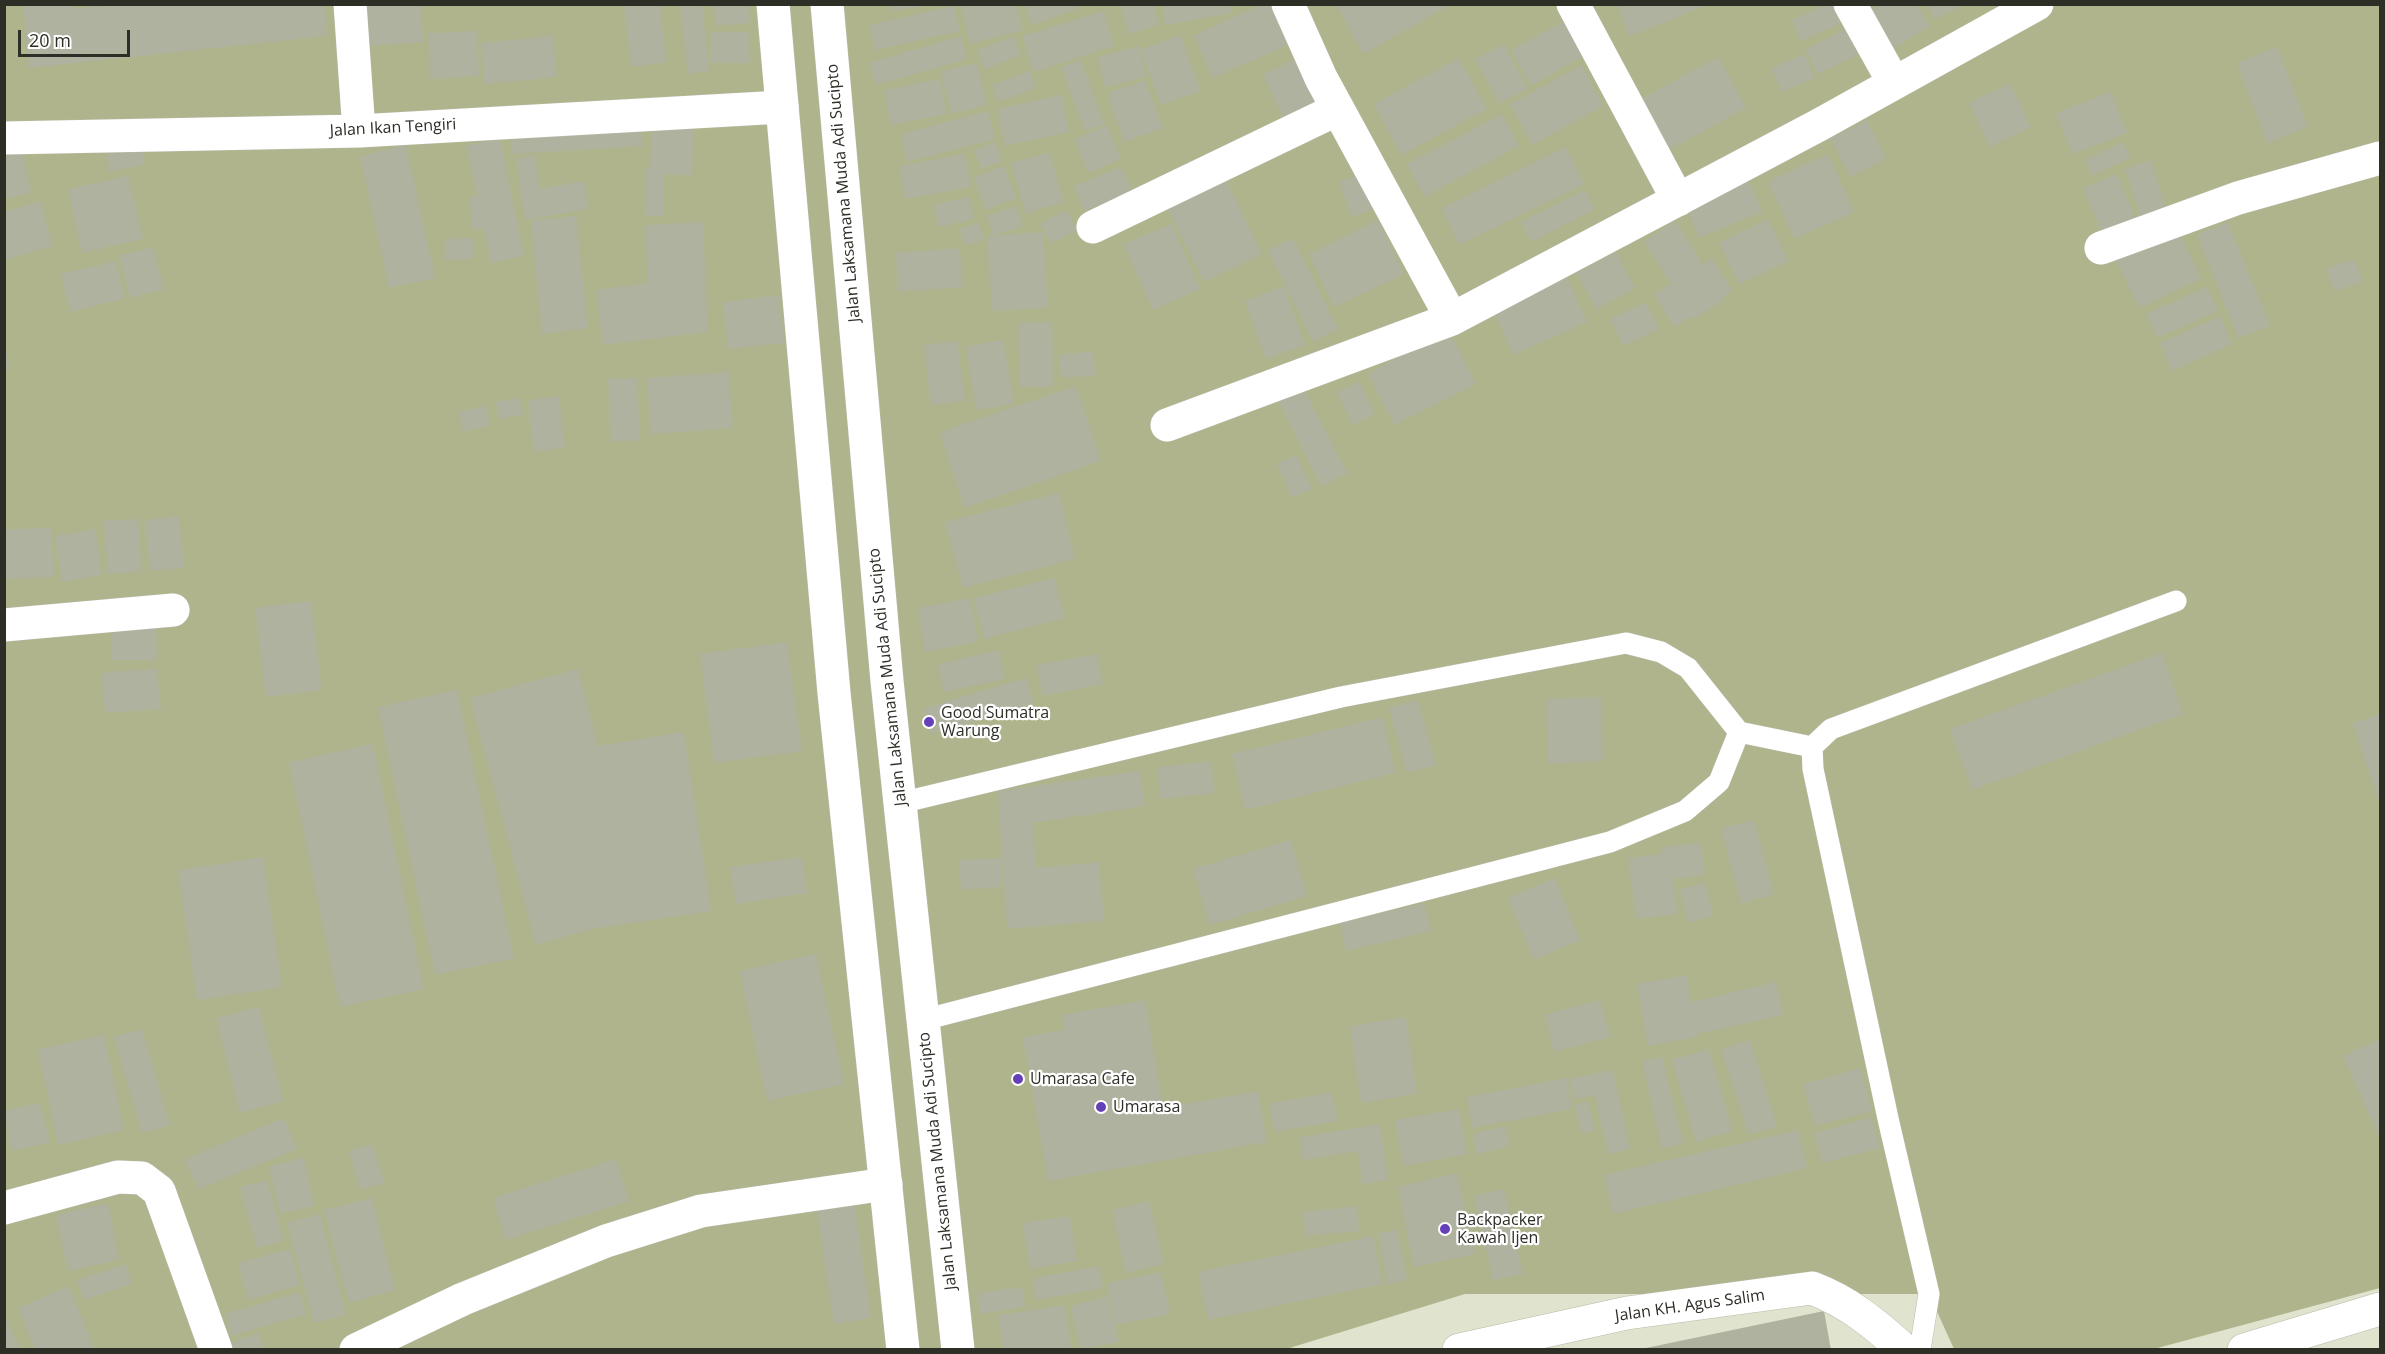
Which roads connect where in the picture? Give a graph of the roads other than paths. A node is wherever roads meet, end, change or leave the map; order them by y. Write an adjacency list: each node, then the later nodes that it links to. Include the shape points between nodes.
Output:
1 (350, 4): 11 (street)
2 (773, 4): 9 (street)
3 (827, 4): 24 (street, Jalan Laksamana Muda Adi Sucipto)
4 (1288, 4): 10 (street)
5 (1573, 4): 14 (street)
6 (1850, 4): 8 (street)
7 (2037, 4): 8 (street)
8 (1894, 83): 14 (street)
9 (782, 107): 11 (street, Jalan Ikan Tengiri); 26 (street, via 834,693)
10 (1338, 109): 15 (street); 17 (street)
11 (359, 131): 12 (street, Jalan Ikan Tengiri)
12 (4, 138)
13 (2380, 158): 16 (street, via 2238,198)
14 (1678, 200): 17 (street)
15 (1093, 227)
16 (2101, 248)
17 (1452, 319): 18 (street)
18 (1167, 425)
19 (2176, 601): 23 (lane, via 1831,729)
20 (173, 610): 21 (street)
21 (4, 625)
22 (1739, 732): 23 (lane); 24 (lane, via 1688,668 1661,652 1626,643 1341,697); 25 (lane, via 1719,783 1685,811 1610,843)
23 (1812, 747): 36 (lane, via 1817,792 1929,1294)
24 (900, 803): 25 (street, Jalan Laksamana Muda Adi Sucipto)
25 (923, 1020): 33 (street, Jalan Laksamana Muda Adi Sucipto)
26 (886, 1184): 31 (street, via 701,1211 606,1241 464,1299); 32 (street)
27 (4, 1208): 30 (street, via 118,1176 142,1178 159,1191)
28 (2380, 1309): 29 (street)
29 (2297, 1342): 37 (street)
30 (216, 1350)
31 (356, 1350)
32 (903, 1350)
33 (958, 1350)
34 (1459, 1350): 35 (street, Jalan KH. Agus Salim, via 1627,1313 1812,1288 1841,1299)
35 (1904, 1350)
36 (1920, 1350)
37 (2244, 1350)

